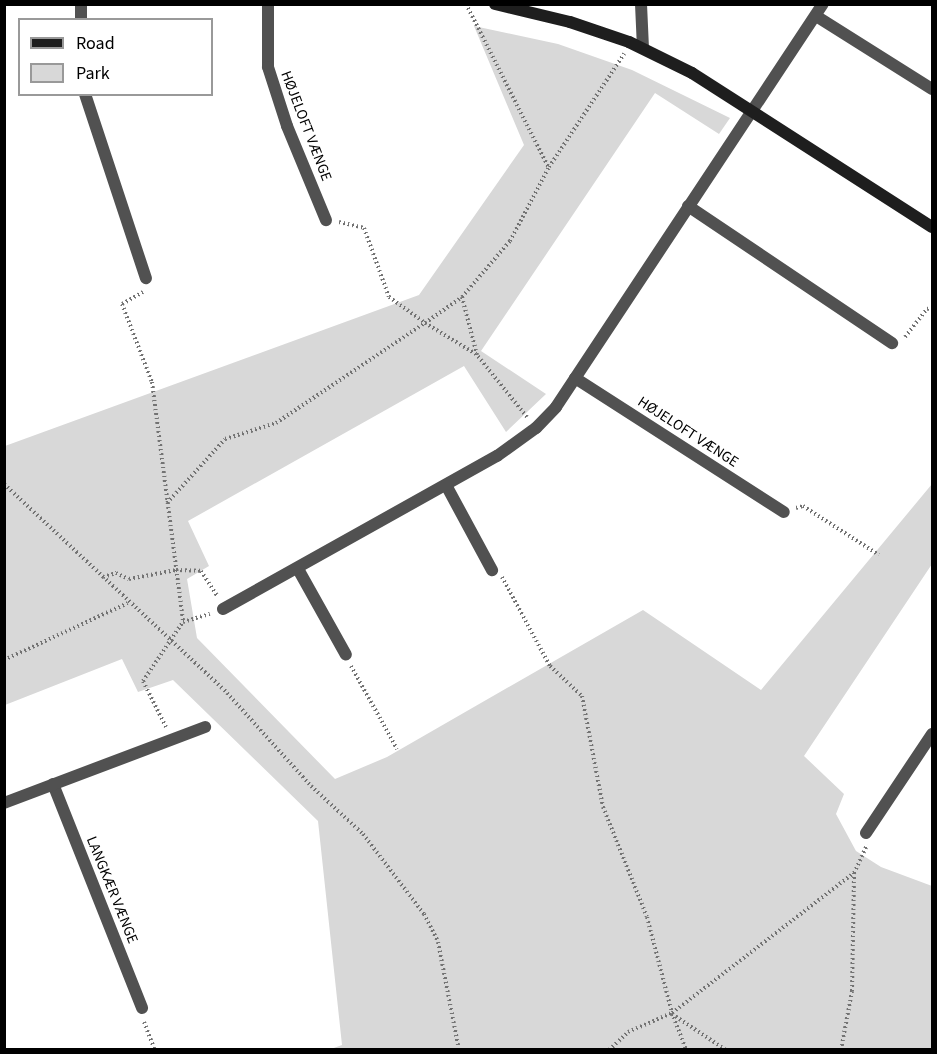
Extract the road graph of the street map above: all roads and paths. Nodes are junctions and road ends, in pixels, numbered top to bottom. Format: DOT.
graph roads {
  1 [pos="268,4"];
  2 [pos="466,4"];
  3 [pos="495,4"];
  4 [pos="641,4"];
  5 [pos="823,4"];
  6 [pos="816,16"];
  7 [pos="629,42"];
  8 [pos="643,48"];
  9 [pos="933,89"];
  10 [pos="86,96"];
  11 [pos="754,111"];
  12 [pos="549,167"];
  13 [pos="688,206"];
  14 [pos="326,220"];
  15 [pos="933,227"];
  16 [pos="146,278"];
  17 [pos="462,297"];
  18 [pos="933,308"];
  19 [pos="425,322"];
  20 [pos="892,343"];
  21 [pos="477,355"];
  22 [pos="575,378"];
  23 [pos="536,428"];
  24 [pos="4,483"];
  25 [pos="446,485"];
  26 [pos="167,503"];
  27 [pos="784,512"];
  28 [pos="879,555"];
  29 [pos="298,569"];
  30 [pos="176,570"];
  31 [pos="492,570"];
  32 [pos="103,577"];
  33 [pos="128,603"];
  34 [pos="223,609"];
  35 [pos="183,622"];
  36 [pos="170,640"];
  37 [pos="346,655"];
  38 [pos="4,660"];
  39 [pos="205,727"];
  40 [pos="933,734"];
  41 [pos="171,739"];
  42 [pos="397,749"];
  43 [pos="53,784"];
  44 [pos="4,803"];
  45 [pos="866,834"];
  46 [pos="854,873"];
  47 [pos="142,1008"];
  48 [pos="672,1013"];
  49 [pos="155,1050"];
  50 [pos="459,1050"];
  51 [pos="609,1050"];
  52 [pos="686,1050"];
  53 [pos="726,1050"];
  54 [pos="841,1050"];
  1 -- 14 [label="street, HØJELOFT VÆNGE"];
  2 -- 12 [label="path"];
  3 -- 7 [label="street"];
  4 -- 8 [label="street"];
  5 -- 6 [label="street"];
  6 -- 9 [label="street"];
  6 -- 11 [label="street"];
  7 -- 8 [label="street"];
  7 -- 12 [label="path"];
  8 -- 11 [label="street"];
  10 -- 16 [label="street"];
  11 -- 13 [label="street"];
  11 -- 15 [label="street"];
  12 -- 17 [label="path"];
  13 -- 20 [label="street"];
  13 -- 22 [label="street"];
  14 -- 19 [label="path"];
  16 -- 26 [label="path"];
  17 -- 19 [label="path"];
  17 -- 21 [label="path"];
  18 -- 20 [label="path"];
  19 -- 21 [label="path"];
  19 -- 26 [label="path"];
  21 -- 23 [label="path"];
  22 -- 23 [label="street"];
  22 -- 27 [label="street, HØJELOFT VÆNGE"];
  23 -- 25 [label="street"];
  24 -- 32 [label="path"];
  25 -- 29 [label="street"];
  25 -- 31 [label="street"];
  26 -- 30 [label="path"];
  27 -- 28 [label="path"];
  29 -- 34 [label="street"];
  29 -- 37 [label="street"];
  30 -- 32 [label="path"];
  30 -- 34 [label="path"];
  30 -- 35 [label="path"];
  31 -- 48 [label="path"];
  32 -- 33 [label="path"];
  33 -- 36 [label="path"];
  33 -- 38 [label="path"];
  34 -- 35 [label="path"];
  35 -- 36 [label="path"];
  36 -- 41 [label="path"];
  36 -- 50 [label="path"];
  37 -- 42 [label="path"];
  39 -- 41 [label="street"];
  40 -- 45 [label="street"];
  41 -- 43 [label="street"];
  43 -- 44 [label="street"];
  43 -- 47 [label="street, LANGKÆR VÆNGE"];
  45 -- 46 [label="path"];
  46 -- 48 [label="path"];
  46 -- 54 [label="path"];
  47 -- 49 [label="path"];
  48 -- 51 [label="path"];
  48 -- 52 [label="path"];
  48 -- 53 [label="path"];
}
